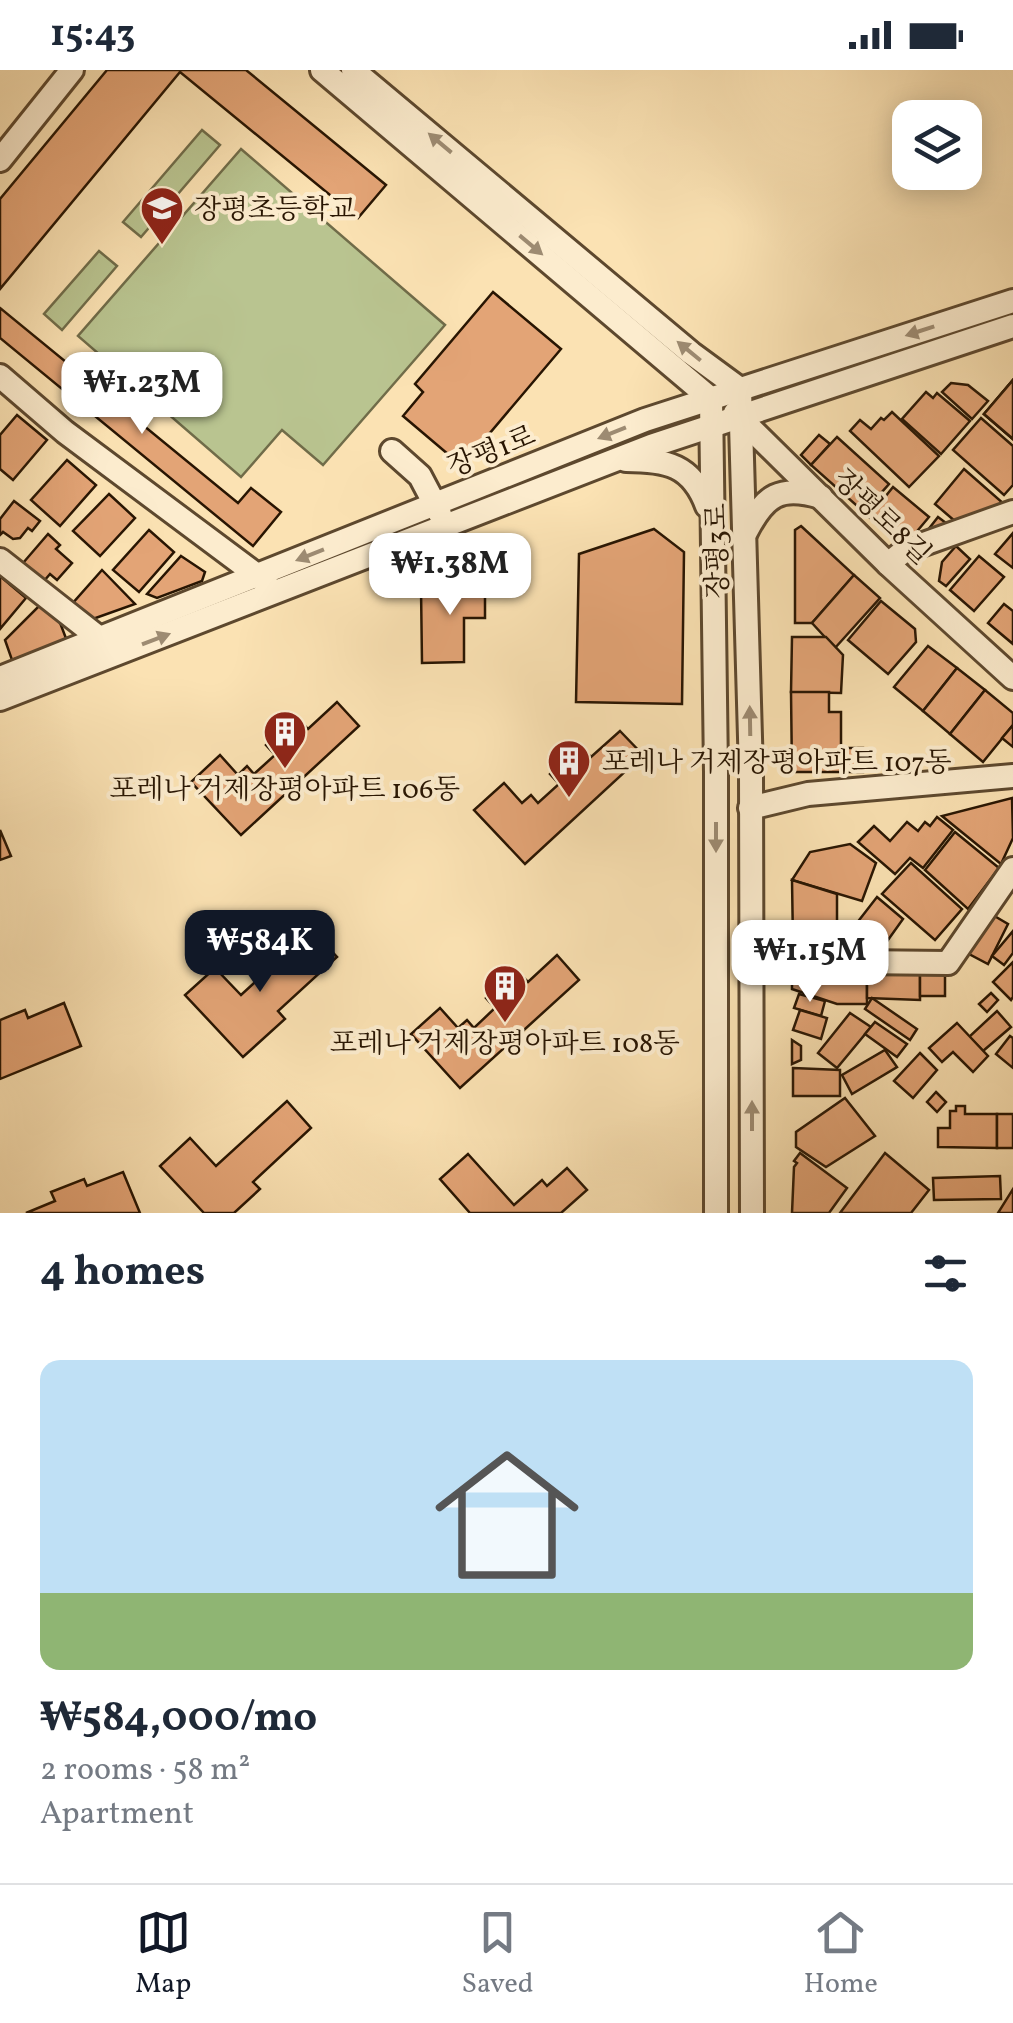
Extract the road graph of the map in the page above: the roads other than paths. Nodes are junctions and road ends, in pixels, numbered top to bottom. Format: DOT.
graph roads {
  1 [pos="72,70"];
  2 [pos="322,70"];
  3 [pos="353,70"];
  4 [pos="0,160"];
  5 [pos="1013,301"];
  6 [pos="1013,326"];
  7 [pos="0,376"];
  8 [pos="740,389"];
  9 [pos="711,399"];
  10 [pos="741,416"];
  11 [pos="711,426"];
  12 [pos="392,451"];
  13 [pos="618,460"];
  14 [pos="820,497"];
  15 [pos="435,504"];
  16 [pos="1013,512"];
  17 [pos="712,520"];
  18 [pos="446,526"];
  19 [pos="746,532"];
  20 [pos="0,560"];
  21 [pos="888,564"];
  22 [pos="258,576"];
  23 [pos="278,591"];
  24 [pos="109,646"];
  25 [pos="0,678"];
  26 [pos="1013,678"];
  27 [pos="0,699"];
  28 [pos="1013,776"];
  29 [pos="750,808"];
  30 [pos="1013,869"];
  31 [pos="750,961"];
  32 [pos="716,1213"];
  33 [pos="752,1213"];
  1 -- 4 [label="street"];
  2 -- 9 [label="street, one-way"];
  8 -- 3 [label="street, one-way"];
  5 -- 8 [label="street, 장평1로, one-way"];
  6 -- 10 [label="street, 장평1로"];
  7 -- 22 [label="street"];
  8 -- 9 [label="street, 장평1로"];
  8 -- 10 [label="street, 장평3로"];
  9 -- 10 [label="street, 장평로8길"];
  9 -- 11 [label="street, 장평3로"];
  9 -- 15 [label="street, 장평1로, one-way"];
  10 -- 11 [label="street, 장평1로"];
  10 -- 14 [label="street, 장평로8길"];
  10 -- 19 [label="street, 장평3로"];
  11 -- 13 [label="street, 장평1로"];
  11 -- 17 [label="street, 장평3로"];
  12 -- 15 [label="street"];
  13 -- 17 [label="street"];
  13 -- 18 [label="street, 장평1로"];
  14 -- 19 [label="street"];
  14 -- 21 [label="street, 장평로8길"];
  15 -- 18 [label="street"];
  15 -- 22 [label="street, 장평1로, one-way"];
  16 -- 21 [label="street"];
  17 -- 32 [label="street, 장평3로, one-way"];
  18 -- 23 [label="street, 장평1로"];
  29 -- 19 [label="street, 장평3로, one-way"];
  20 -- 24 [label="street"];
  21 -- 26 [label="street, 장평로8길"];
  22 -- 23 [label="street"];
  22 -- 24 [label="street, 장평1로"];
  24 -- 23 [label="street, 장평1로, one-way"];
  24 -- 25 [label="street, 장평1로"];
  24 -- 27 [label="street, 장평1로"];
  28 -- 29 [label="street"];
  29 -- 31 [label="street, 장평3로"];
  30 -- 31 [label="street"];
  33 -- 31 [label="street, 장평3로, one-way"];
}
